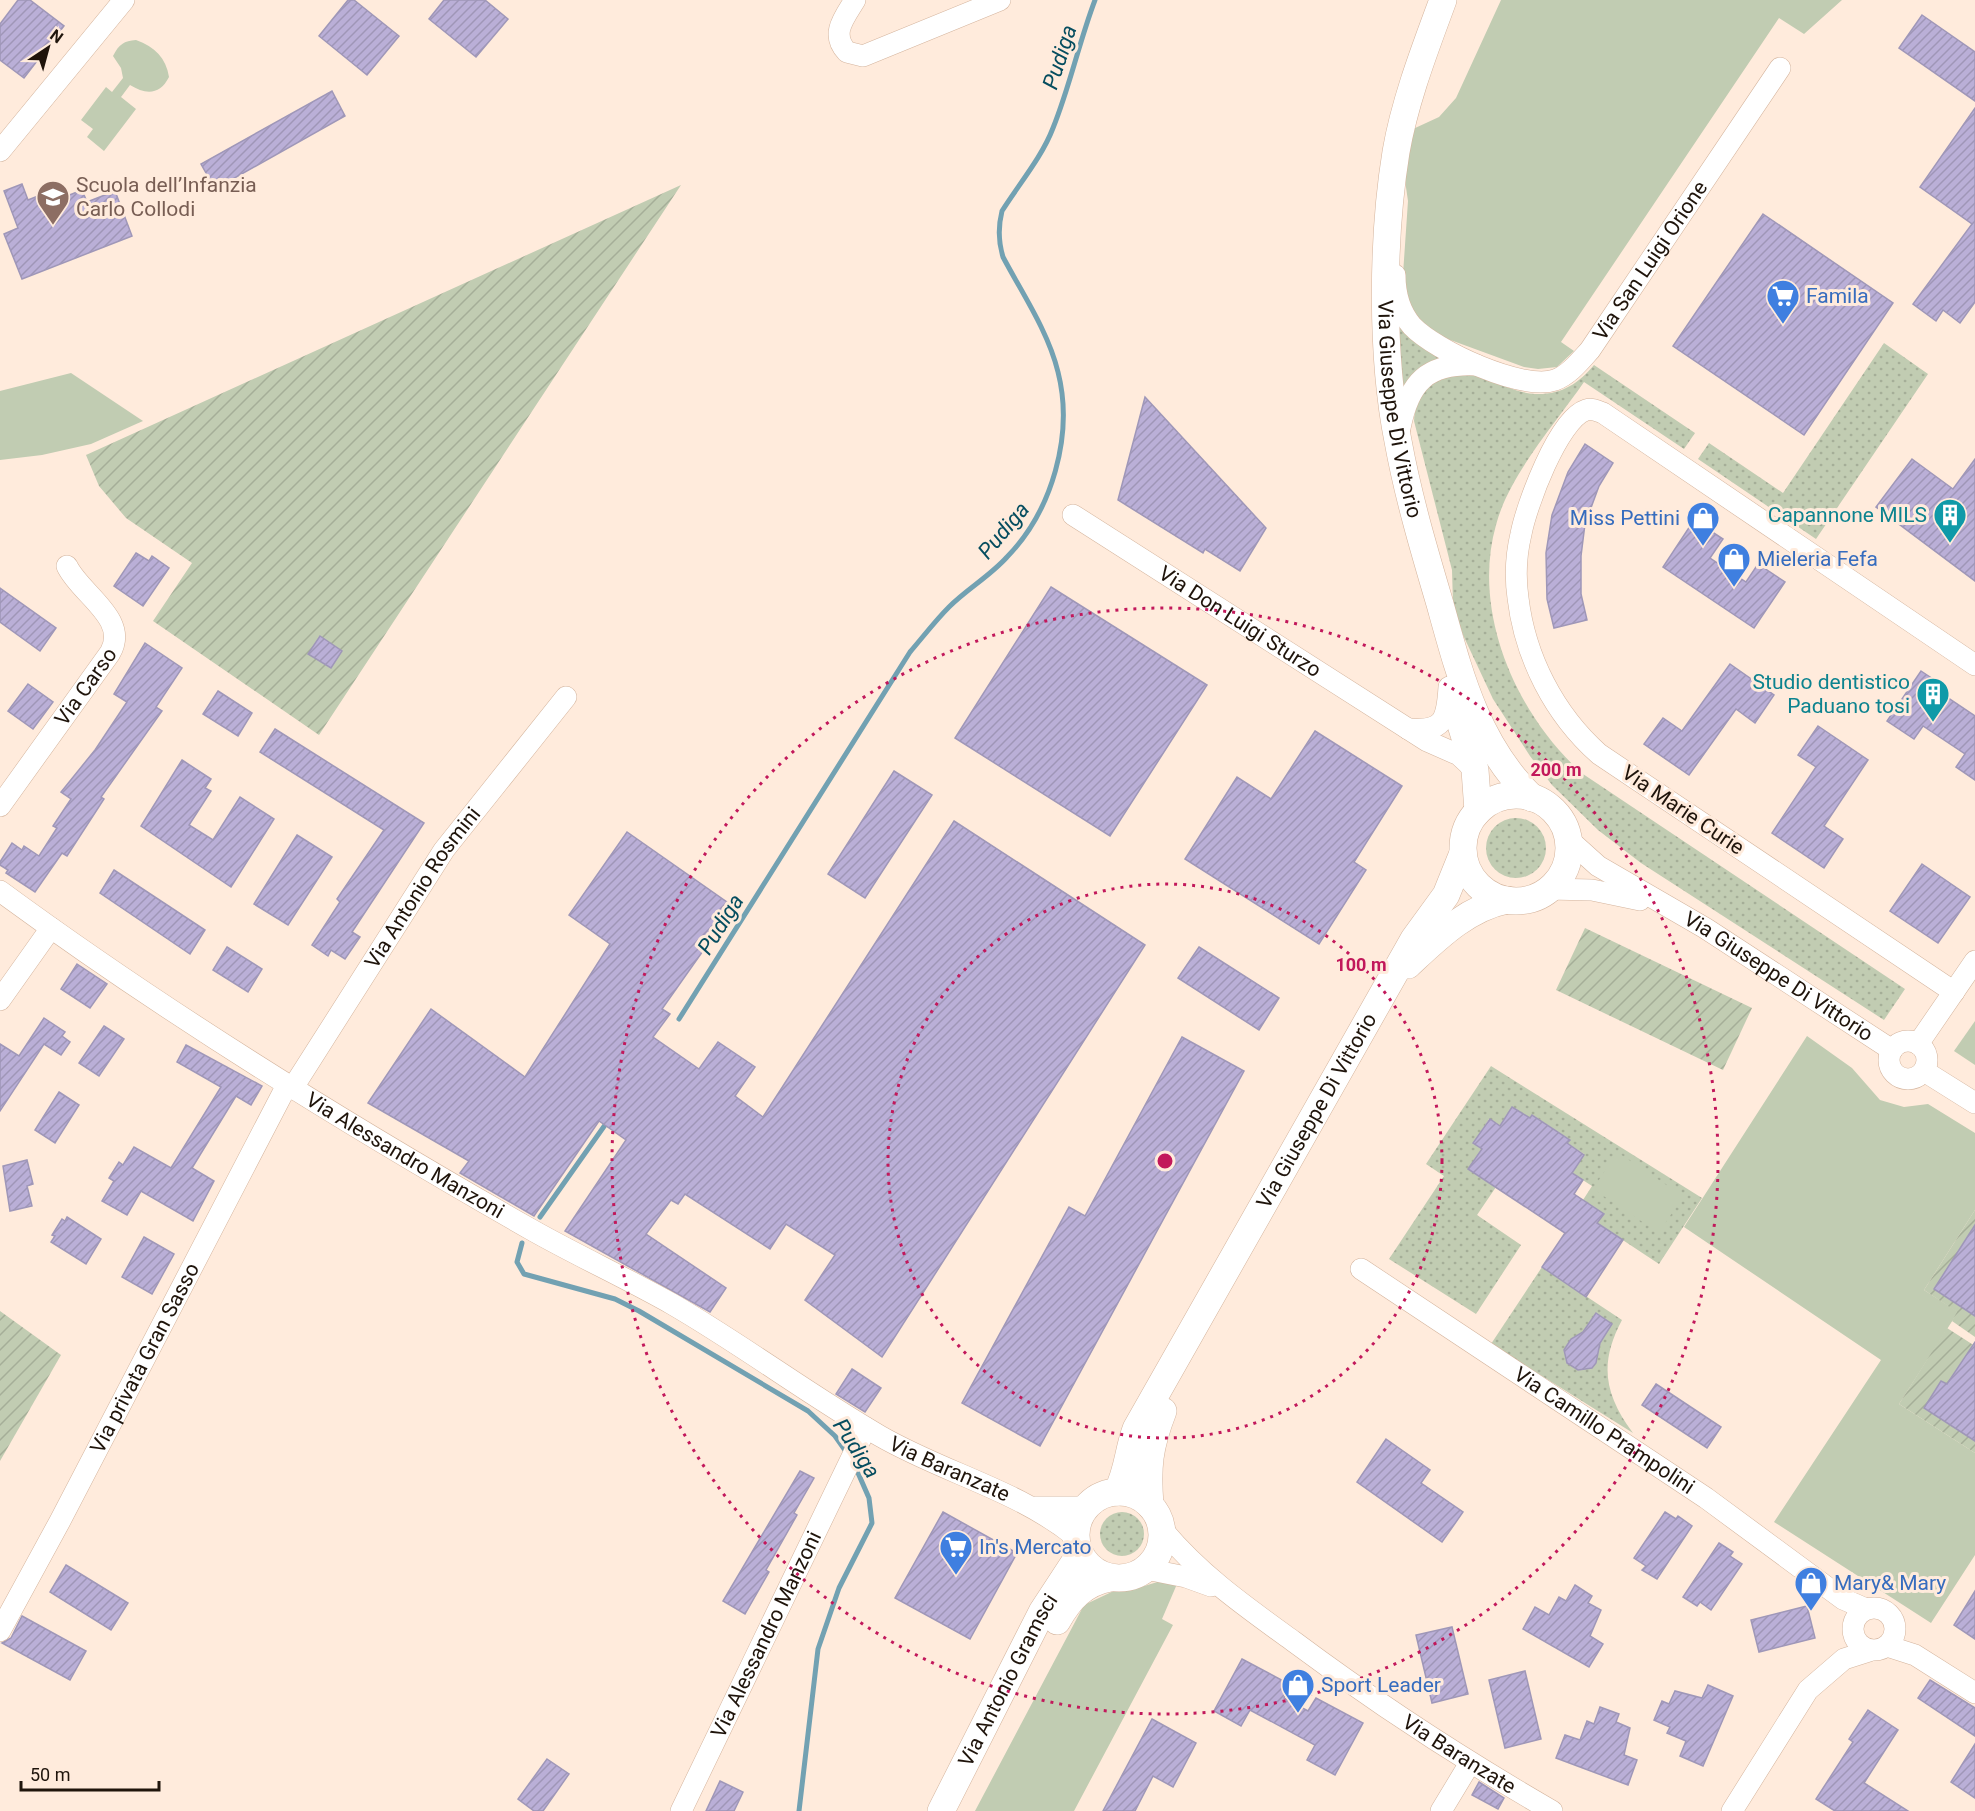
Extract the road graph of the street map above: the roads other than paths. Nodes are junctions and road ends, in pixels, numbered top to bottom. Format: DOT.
graph roads {
  1 [pos="124,0"];
  2 [pos="855,0"];
  3 [pos="1000,0"];
  4 [pos="1424,0"];
  5 [pos="1443,0"];
  6 [pos="1780,68"];
  7 [pos="0,151"];
  8 [pos="1394,180"];
  9 [pos="1480,365"];
  10 [pos="1397,441"];
  11 [pos="1073,515"];
  12 [pos="67,566"];
  13 [pos="1975,665"];
  14 [pos="1449,687"];
  15 [pos="566,697"];
  16 [pos="1407,729"];
  17 [pos="1475,770"];
  18 [pos="1532,798"];
  19 [pos="0,806"];
  20 [pos="1478,811"];
  21 [pos="1568,839"];
  22 [pos="1463,854"];
  23 [pos="1549,889"];
  24 [pos="0,891"];
  25 [pos="1507,900"];
  26 [pos="1662,905"];
  27 [pos="51,927"];
  28 [pos="1975,961"];
  29 [pos="1394,978"];
  30 [pos="1954,992"];
  31 [pos="0,1000"];
  32 [pos="1918,1044"];
  33 [pos="1892,1050"];
  34 [pos="1924,1071"];
  35 [pos="289,1087"];
  36 [pos="1975,1103"];
  37 [pos="1242,1245"];
  38 [pos="1361,1269"];
  39 [pos="823,1400"];
  40 [pos="859,1443"];
  41 [pos="1117,1492"];
  42 [pos="1150,1505"];
  43 [pos="1035,1507"];
  44 [pos="1086,1508"];
  45 [pos="1162,1529"];
  46 [pos="1078,1545"];
  47 [pos="1146,1569"];
  48 [pos="1110,1578"];
  49 [pos="1220,1589"];
  50 [pos="0,1630"];
  51 [pos="1867,1633"];
  52 [pos="1975,1693"];
  53 [pos="1470,1763"];
  54 [pos="681,1811"];
  55 [pos="942,1811"];
  56 [pos="958,1811"];
  57 [pos="1442,1811"];
  58 [pos="1552,1811"];
  59 [pos="1732,1811"];
  1 -- 7 [label="street"];
  2 -- 3 [label="street"];
  4 -- 14 [label="street, Via Giuseppe Di Vittorio"];
  5 -- 8 [label="street, Via Giuseppe Di Vittorio"];
  6 -- 9 [label="street, Via San Luigi Orione"];
  8 -- 9 [label="street, Via San Luigi Orione"];
  8 -- 10 [label="street, Via Giuseppe Di Vittorio"];
  9 -- 10 [label="street, Via San Luigi Orione"];
  10 -- 18 [label="street, Via Giuseppe Di Vittorio"];
  11 -- 16 [label="street, Via Don Luigi Sturzo"];
  12 -- 19 [label="street, Via Carso"];
  13 -- 30 [label="street, Via Marie Curie"];
  14 -- 16 [label="street"];
  14 -- 17 [label="street, Via Giuseppe Di Vittorio"];
  15 -- 35 [label="street, Via Antonio Rosmini"];
  16 -- 17 [label="street, Via Don Luigi Sturzo"];
  17 -- 20 [label="street, Via Giuseppe Di Vittorio"];
  18 -- 20 [label="street"];
  18 -- 21 [label="street"];
  20 -- 22 [label="street"];
  21 -- 23 [label="street"];
  21 -- 26 [label="street, Via Giuseppe Di Vittorio"];
  22 -- 25 [label="street"];
  22 -- 29 [label="street, Via Giuseppe Di Vittorio"];
  23 -- 25 [label="street"];
  23 -- 26 [label="street, Via Giuseppe Di Vittorio"];
  24 -- 27 [label="street, Via Alessandro Manzoni"];
  25 -- 29 [label="street, Via Giuseppe Di Vittorio"];
  26 -- 33 [label="street, Via Giuseppe Di Vittorio"];
  27 -- 31 [label="street"];
  27 -- 35 [label="street, Via Alessandro Manzoni"];
  28 -- 30 [label="street"];
  29 -- 37 [label="street, Via Giuseppe Di Vittorio"];
  30 -- 32 [label="street"];
  32 -- 33 [label="street, Via Giuseppe Di Vittorio"];
  32 -- 34 [label="street"];
  33 -- 34 [label="street, Via Giuseppe Di Vittorio"];
  34 -- 36 [label="street"];
  35 -- 39 [label="street, Via Alessandro Manzoni"];
  35 -- 50 [label="street, Via privata Gran Sasso"];
  37 -- 41 [label="street, Via Giuseppe Di Vittorio"];
  37 -- 42 [label="street, Via Giuseppe Di Vittorio"];
  38 -- 51 [label="street, Via Camillo Prampolini"];
  39 -- 40 [label="street, Via Baranzate"];
  40 -- 43 [label="street, Via Baranzate"];
  40 -- 54 [label="street, Via Alessandro Manzoni"];
  41 -- 42 [label="street"];
  41 -- 44 [label="street"];
  42 -- 45 [label="street"];
  43 -- 44 [label="street, Via Baranzate"];
  43 -- 46 [label="street, Via Baranzate"];
  44 -- 46 [label="street"];
  45 -- 47 [label="street"];
  45 -- 49 [label="street, Via Baranzate"];
  46 -- 48 [label="street"];
  46 -- 55 [label="street, Via Antonio Gramsci"];
  47 -- 48 [label="street"];
  47 -- 49 [label="street, Via Baranzate"];
  48 -- 56 [label="street, Via Antonio Gramsci"];
  49 -- 53 [label="street, Via Baranzate"];
  51 -- 52 [label="street"];
  51 -- 59 [label="street"];
  53 -- 57 [label="street"];
  53 -- 58 [label="street, Via Baranzate"];
}
